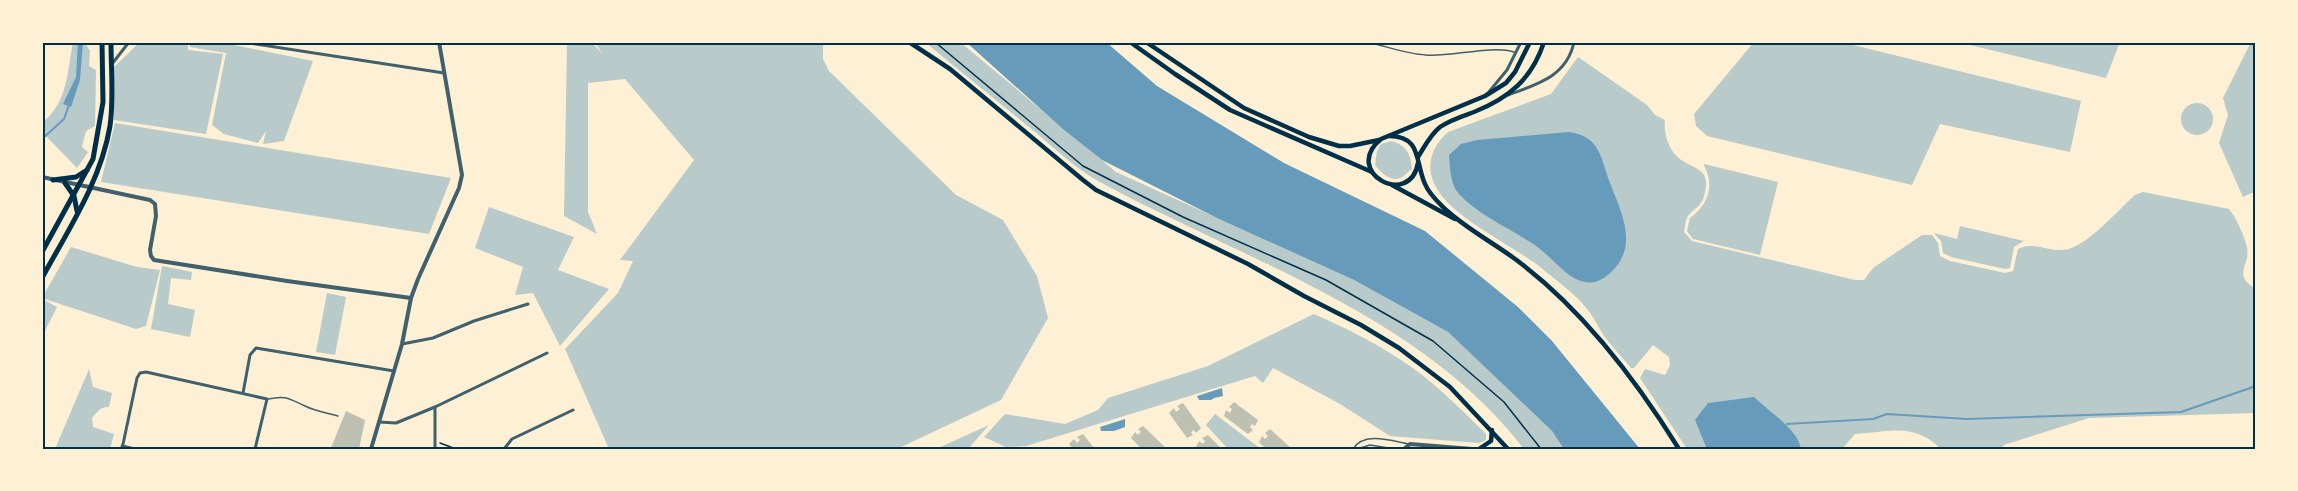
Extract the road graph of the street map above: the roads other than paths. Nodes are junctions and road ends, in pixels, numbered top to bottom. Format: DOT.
graph roads {
  1 [pos="102,42"];
  2 [pos="111,42"];
  3 [pos="129,42"];
  4 [pos="243,42"];
  5 [pos="439,42"];
  6 [pos="909,42"];
  7 [pos="1130,42"];
  8 [pos="1146,42"];
  9 [pos="1366,42"];
  10 [pos="1521,42"];
  11 [pos="1530,42"];
  12 [pos="1544,42"];
  13 [pos="1574,42"];
  14 [pos="1517,53"];
  15 [pos="111,66"];
  16 [pos="444,73"];
  17 [pos="1508,95"];
  18 [pos="1485,96"];
  19 [pos="1389,136"];
  20 [pos="1381,139"];
  21 [pos="1418,159"];
  22 [pos="88,169"];
  23 [pos="1372,172"];
  24 [pos="42,177"];
  25 [pos="53,180"];
  26 [pos="65,183"];
  27 [pos="79,185"];
  28 [pos="1392,185"];
  29 [pos="90,187"];
  30 [pos="74,196"];
  31 [pos="76,215"];
  32 [pos="1458,220"];
  33 [pos="42,252"];
  34 [pos="42,278"];
  35 [pos="411,298"];
  36 [pos="528,304"];
  37 [pos="402,344"];
  38 [pos="547,353"];
  39 [pos="394,371"];
  40 [pos="243,393"];
  41 [pos="267,399"];
  42 [pos="435,407"];
  43 [pos="573,410"];
  44 [pos="338,416"];
  45 [pos="378,422"];
  46 [pos="1492,430"];
  47 [pos="1410,444"];
  48 [pos="122,448"];
  49 [pos="135,449"];
  50 [pos="255,449"];
  51 [pos="371,449"];
  52 [pos="435,449"];
  53 [pos="504,449"];
  54 [pos="1355,449"];
  55 [pos="1395,449"];
  56 [pos="1404,449"];
  57 [pos="1472,449"];
  58 [pos="1479,449"];
  59 [pos="1508,449"];
  60 [pos="1679,449"];
  1 -- 22 [label="main road"];
  2 -- 15 [label="main road"];
  3 -- 15 [label="street"];
  4 -- 16 [label="street"];
  5 -- 16 [label="street"];
  6 -- 46 [label="main road"];
  7 -- 23 [label="main road"];
  8 -- 20 [label="main road"];
  9 -- 14 [label="lane"];
  10 -- 14 [label="street"];
  11 -- 18 [label="main road"];
  12 -- 17 [label="main road"];
  13 -- 17 [label="street"];
  14 -- 18 [label="street"];
  15 -- 29 [label="main road"];
  16 -- 35 [label="street"];
  17 -- 21 [label="main road"];
  18 -- 19 [label="main road"];
  19 -- 20 [label="main road"];
  19 -- 21 [label="main road"];
  20 -- 23 [label="main road"];
  21 -- 28 [label="main road"];
  21 -- 32 [label="main road"];
  22 -- 25 [label="main road"];
  22 -- 27 [label="main road"];
  23 -- 28 [label="main road"];
  24 -- 25 [label="street"];
  25 -- 26 [label="street"];
  26 -- 27 [label="street"];
  26 -- 30 [label="main road"];
  27 -- 29 [label="street"];
  27 -- 30 [label="main road"];
  28 -- 32 [label="main road"];
  29 -- 31 [label="main road"];
  29 -- 35 [label="street"];
  30 -- 31 [label="main road"];
  30 -- 33 [label="main road"];
  31 -- 34 [label="main road"];
  32 -- 60 [label="main road"];
  35 -- 37 [label="street"];
  36 -- 37 [label="street"];
  37 -- 39 [label="street"];
  38 -- 42 [label="street"];
  39 -- 40 [label="street"];
  39 -- 45 [label="street"];
  40 -- 41 [label="street"];
  40 -- 48 [label="street"];
  41 -- 44 [label="lane"];
  41 -- 50 [label="street"];
  42 -- 45 [label="street"];
  42 -- 52 [label="street"];
  43 -- 53 [label="street"];
  45 -- 51 [label="street"];
  46 -- 58 [label="main road"];
  46 -- 59 [label="main road"];
  47 -- 54 [label="lane"];
  47 -- 56 [label="street"];
  47 -- 57 [label="street"];
  48 -- 49 [label="street"];
  54 -- 55 [label="lane"];
}
